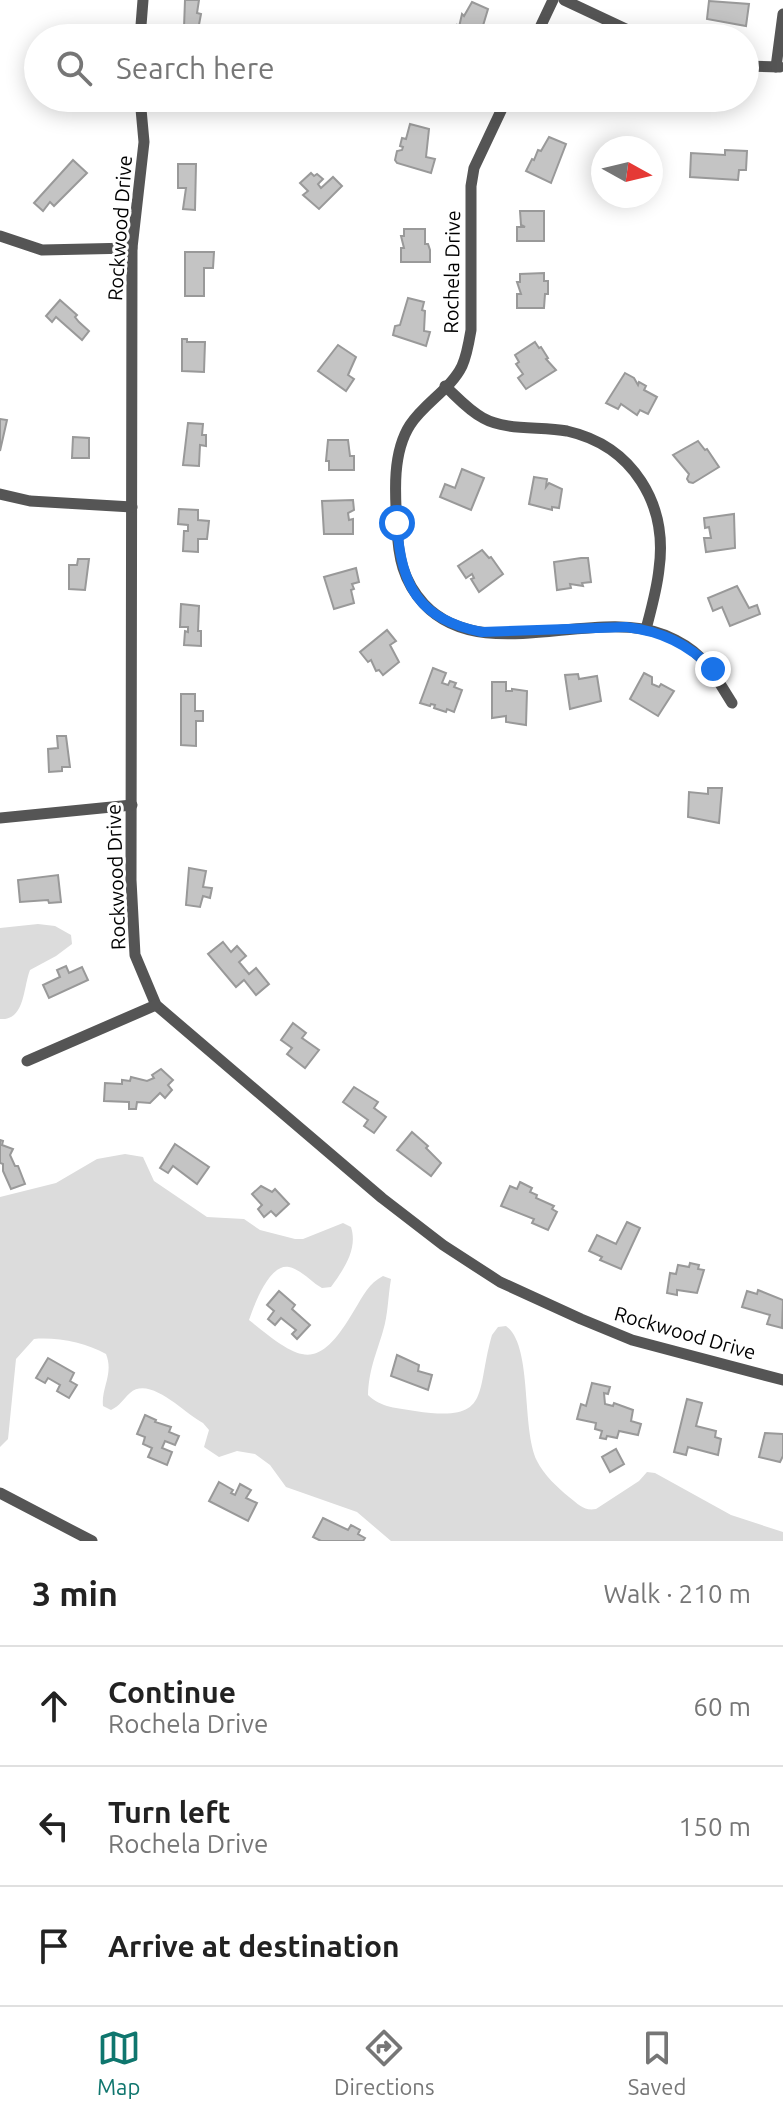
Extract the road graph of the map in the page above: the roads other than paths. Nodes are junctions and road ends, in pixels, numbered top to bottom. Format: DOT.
graph roads {
  1 [pos="143,0"];
  2 [pos="553,0"];
  3 [pos="564,0"];
  4 [pos="783,14"];
  5 [pos="141,24"];
  6 [pos="542,24"];
  7 [pos="615,24"];
  8 [pos="759,66"];
  9 [pos="780,67"];
  10 [pos="141,112"];
  11 [pos="500,112"];
  12 [pos="0,236"];
  13 [pos="132,248"];
  14 [pos="445,386"];
  15 [pos="0,494"];
  16 [pos="132,507"];
  17 [pos="646,629"];
  18 [pos="732,703"];
  19 [pos="132,805"];
  20 [pos="0,818"];
  21 [pos="156,1005"];
  22 [pos="27,1061"];
  23 [pos="783,1380"];
  24 [pos="0,1493"];
  25 [pos="92,1541"];
  1 -- 5 [label="street"];
  2 -- 6 [label="street"];
  3 -- 7 [label="street"];
  4 -- 9 [label="street"];
  8 -- 9 [label="street"];
  10 -- 13 [label="street, Rockwood Drive"];
  11 -- 14 [label="street, Rochela Drive"];
  12 -- 13 [label="street"];
  13 -- 16 [label="street, Rockwood Drive"];
  14 -- 17 [label="street"];
  14 -- 17 [label="street, Rochela Drive"];
  15 -- 16 [label="street"];
  16 -- 19 [label="street, Rockwood Drive"];
  17 -- 18 [label="street, Rochela Drive"];
  19 -- 20 [label="street"];
  19 -- 21 [label="street, Rockwood Drive"];
  21 -- 22 [label="street"];
  21 -- 23 [label="street, Rockwood Drive"];
  24 -- 25 [label="street"];
}
